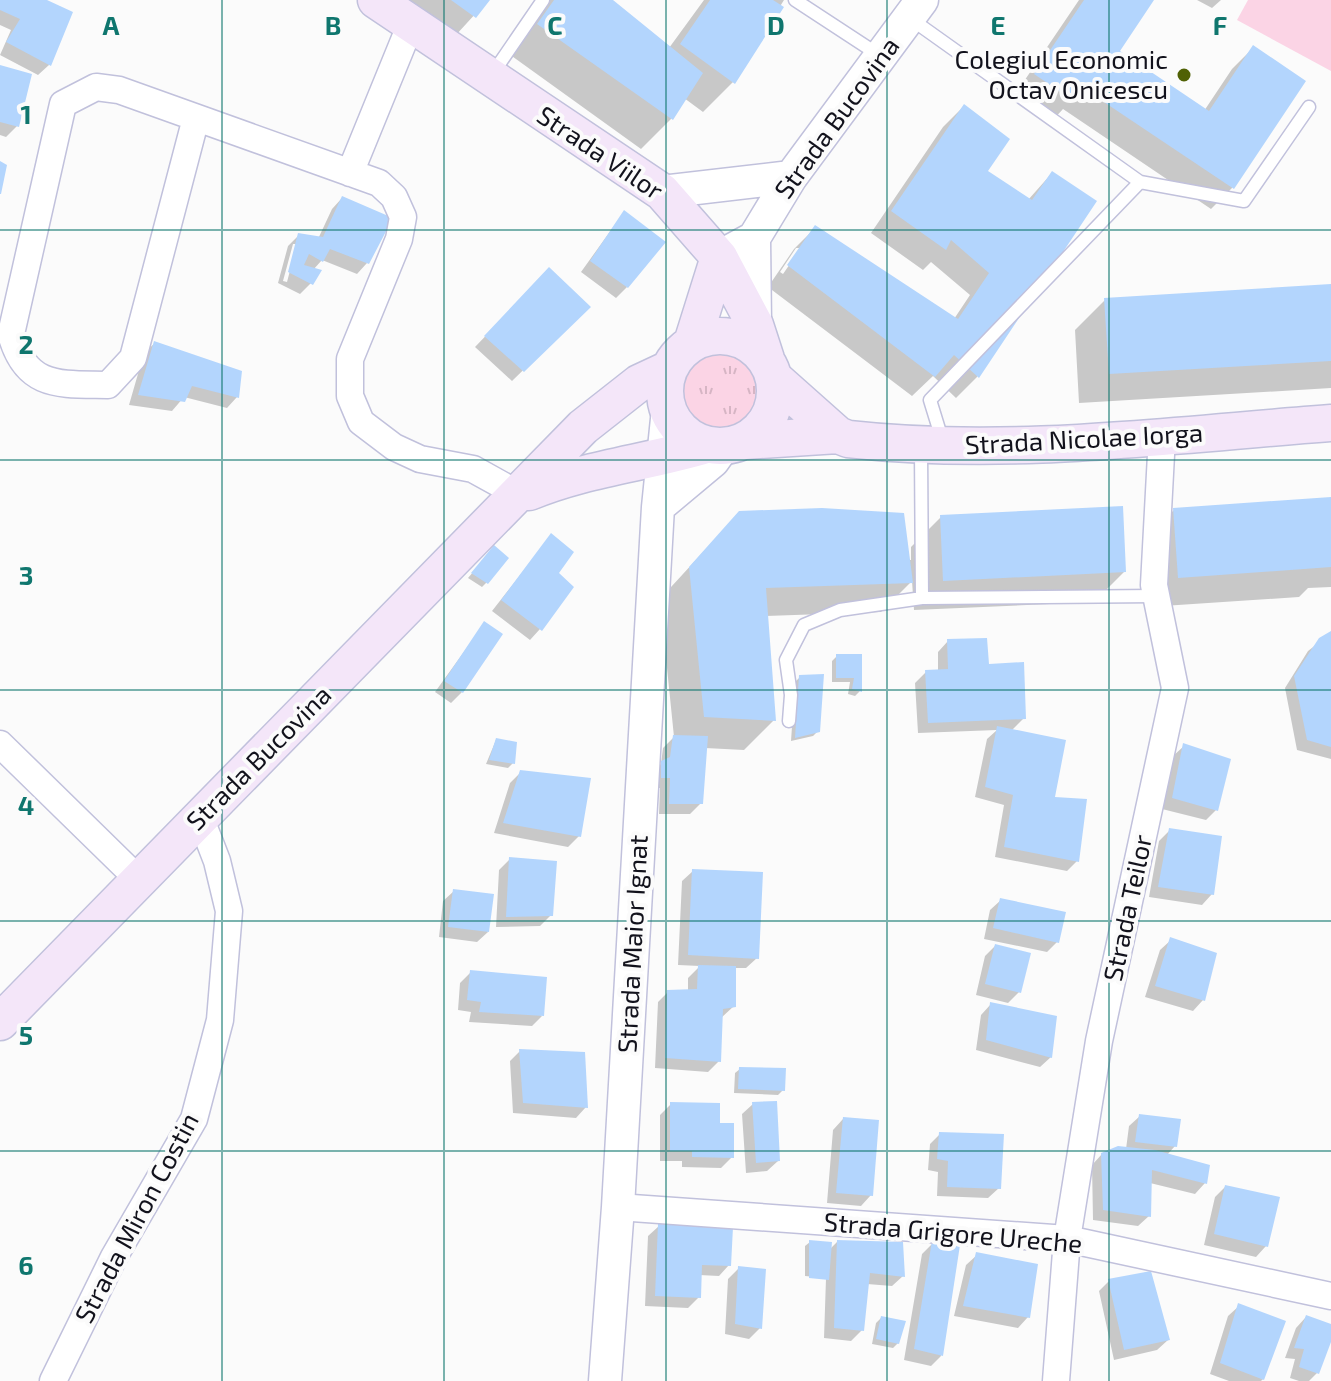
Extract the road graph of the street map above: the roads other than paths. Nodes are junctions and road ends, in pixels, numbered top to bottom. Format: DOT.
graph roads {
  1 [pos="376,0"];
  2 [pos="543,0"];
  3 [pos="795,0"];
  4 [pos="916,9"];
  5 [pos="410,26"];
  6 [pos="882,57"];
  7 [pos="490,79"];
  8 [pos="1309,107"];
  9 [pos="196,118"];
  10 [pos="350,173"];
  11 [pos="791,177"];
  12 [pos="1140,182"];
  13 [pos="662,192"];
  14 [pos="754,238"];
  15 [pos="719,257"];
  16 [pos="755,325"];
  17 [pos="681,356"];
  18 [pos="770,369"];
  19 [pos="668,409"];
  20 [pos="1331,423"];
  21 [pos="838,435"];
  22 [pos="1162,436"];
  23 [pos="725,444"];
  24 [pos="932,446"];
  25 [pos="666,457"];
  26 [pos="520,495"];
  27 [pos="658,507"];
  28 [pos="1156,596"];
  29 [pos="922,598"];
  30 [pos="789,721"];
  31 [pos="0,744"];
  32 [pos="200,817"];
  33 [pos="138,879"];
  34 [pos="0,1022"];
  35 [pos="618,1207"];
  36 [pos="1067,1239"];
  37 [pos="1331,1296"];
  38 [pos="53,1381"];
  39 [pos="605,1381"];
  40 [pos="1056,1381"];
  1 -- 5 [label="main road, Strada Viilor"];
  2 -- 7 [label="lane"];
  3 -- 6 [label="lane"];
  4 -- 6 [label="street, Strada Bucovina"];
  4 -- 12 [label="lane"];
  5 -- 7 [label="main road, Strada Viilor"];
  5 -- 10 [label="street"];
  6 -- 11 [label="street, Strada Bucovina"];
  7 -- 13 [label="main road, Strada Viilor"];
  8 -- 12 [label="lane"];
  9 -- 9 [label="street"];
  9 -- 10 [label="street"];
  10 -- 26 [label="street"];
  11 -- 13 [label="street"];
  11 -- 14 [label="street, Strada Bucovina"];
  12 -- 24 [label="lane"];
  13 -- 15 [label="main road, Strada Viilor"];
  14 -- 15 [label="street"];
  14 -- 16 [label="street"];
  15 -- 16 [label="main road, Strada Viilor"];
  15 -- 17 [label="main road"];
  16 -- 18 [label="main road, Strada Viilor"];
  17 -- 18 [label="main road"];
  17 -- 19 [label="main road"];
  17 -- 26 [label="main road, Strada Bucovina"];
  18 -- 21 [label="main road"];
  18 -- 23 [label="main road"];
  19 -- 23 [label="main road"];
  19 -- 25 [label="street, Strada Maior Ignat"];
  20 -- 22 [label="main road, Strada Nicolae Iorga"];
  21 -- 23 [label="main road, Strada Nicolae Iorga"];
  21 -- 24 [label="main road, Strada Nicolae Iorga"];
  22 -- 24 [label="main road, Strada Nicolae Iorga"];
  22 -- 28 [label="street, Strada Teilor"];
  23 -- 25 [label="main road, Strada Bucovina"];
  23 -- 27 [label="street"];
  24 -- 29 [label="lane"];
  25 -- 26 [label="main road, Strada Bucovina"];
  25 -- 27 [label="street, Strada Maior Ignat"];
  26 -- 32 [label="main road, Strada Bucovina"];
  27 -- 35 [label="street, Strada Maior Ignat"];
  28 -- 29 [label="lane"];
  28 -- 36 [label="street, Strada Teilor"];
  29 -- 30 [label="lane"];
  31 -- 33 [label="street"];
  32 -- 33 [label="main road, Strada Bucovina"];
  32 -- 38 [label="street, Strada Miron Costin"];
  33 -- 34 [label="main road, Strada Bucovina"];
  35 -- 36 [label="street, Strada Grigore Ureche"];
  35 -- 39 [label="street, Strada Maior Ignat"];
  36 -- 37 [label="street, Strada Grigore Ureche"];
  36 -- 40 [label="street, Strada Teilor"];
}
